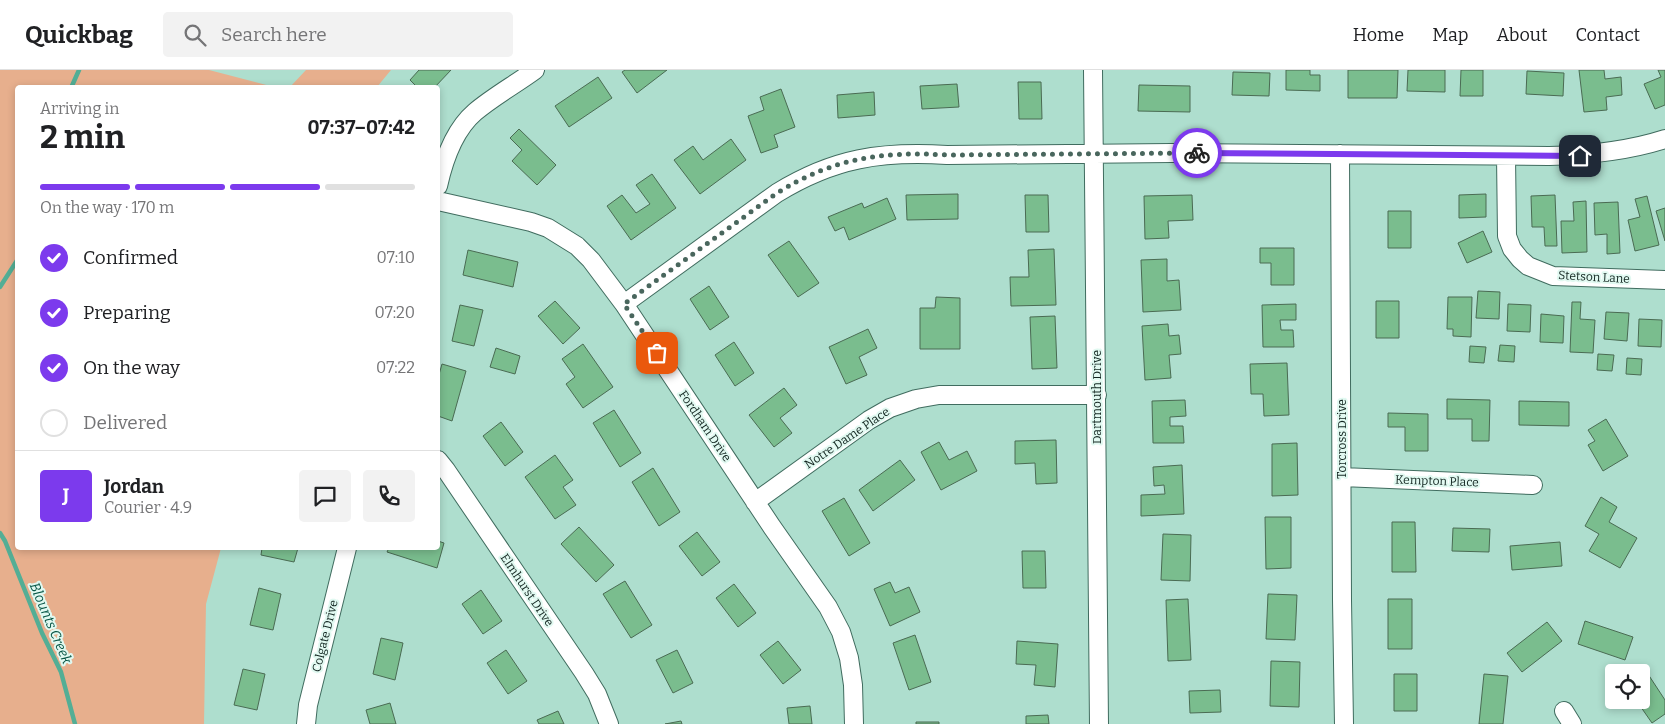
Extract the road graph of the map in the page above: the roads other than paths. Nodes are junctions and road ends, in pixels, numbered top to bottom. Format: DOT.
graph roads {
  1 [pos="535,70"];
  2 [pos="1093,70"];
  3 [pos="1665,139"];
  4 [pos="1094,154"];
  5 [pos="1340,154"];
  6 [pos="1506,156"];
  7 [pos="440,176"];
  8 [pos="440,201"];
  9 [pos="1663,278"];
  10 [pos="624,304"];
  11 [pos="1097,395"];
  12 [pos="440,463"];
  13 [pos="1342,477"];
  14 [pos="1533,485"];
  15 [pos="755,502"];
  16 [pos="347,550"];
  17 [pos="306,724"];
  18 [pos="609,724"];
  19 [pos="854,724"];
  20 [pos="1099,724"];
  21 [pos="1344,724"];
  1 -- 7 [label="street"];
  2 -- 4 [label="street, Dartmouth Drive"];
  3 -- 6 [label="street"];
  4 -- 5 [label="street"];
  4 -- 10 [label="street"];
  4 -- 11 [label="street, Dartmouth Drive"];
  5 -- 6 [label="street"];
  5 -- 13 [label="street, Torcross Drive"];
  6 -- 9 [label="street, Stetson Lane"];
  8 -- 10 [label="street, Fordham Drive"];
  10 -- 15 [label="street, Fordham Drive"];
  11 -- 15 [label="street, Notre Dame Place"];
  11 -- 20 [label="street, Dartmouth Drive"];
  12 -- 18 [label="street, Elmhurst Drive"];
  13 -- 14 [label="street, Kempton Place"];
  13 -- 21 [label="street, Torcross Drive"];
  15 -- 19 [label="street, Fordham Drive"];
  16 -- 17 [label="street, Colgate Drive"];
}
